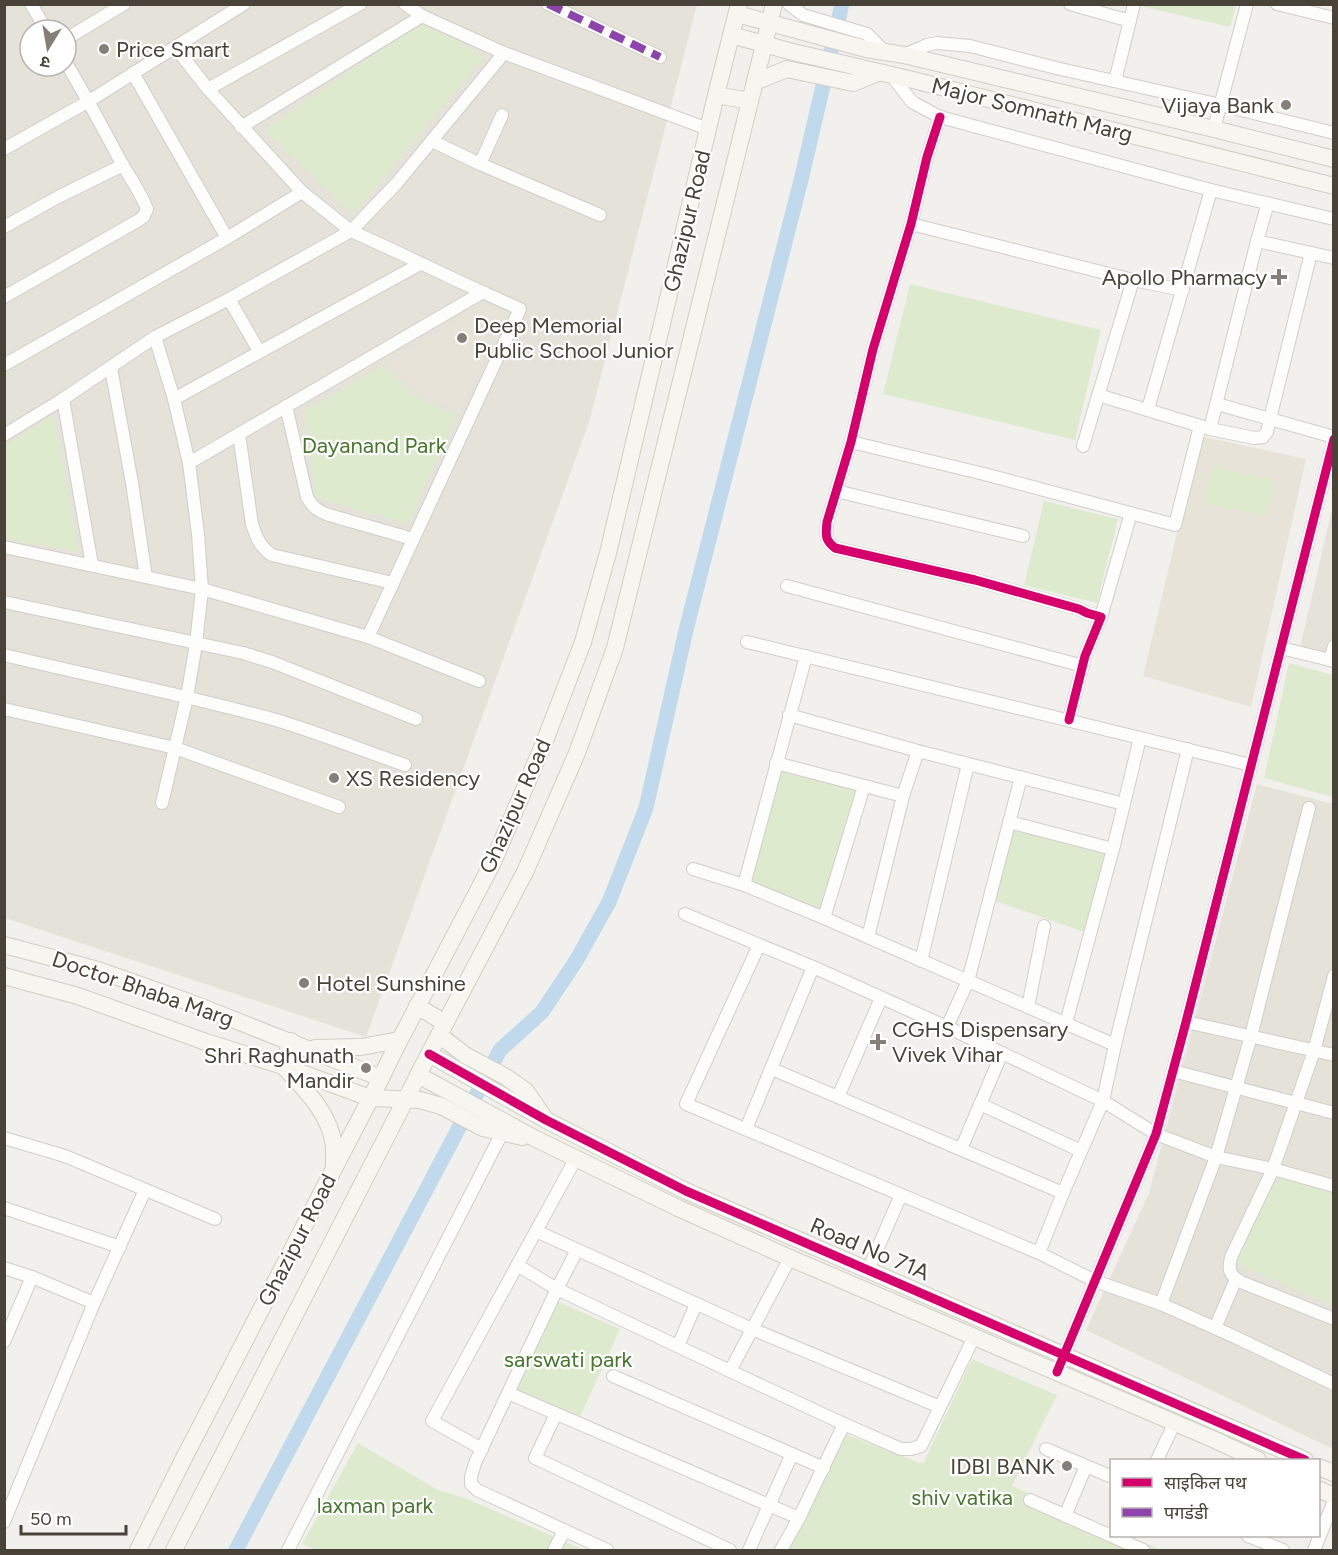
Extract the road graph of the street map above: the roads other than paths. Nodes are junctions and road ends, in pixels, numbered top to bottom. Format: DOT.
graph roads {
  1 [pos="31,4"];
  2 [pos="124,4"];
  3 [pos="244,4"];
  4 [pos="360,4"];
  5 [pos="405,4"];
  6 [pos="548,4"];
  7 [pos="774,4"];
  8 [pos="789,4"];
  9 [pos="1071,4"];
  10 [pos="1134,4"];
  11 [pos="1248,4"];
  12 [pos="1277,4"];
  13 [pos="1303,8"];
  14 [pos="738,9"];
  15 [pos="422,16"];
  16 [pos="39,18"];
  17 [pos="1334,18"];
  18 [pos="1130,21"];
  19 [pos="769,23"];
  20 [pos="78,32"];
  21 [pos="731,35"];
  22 [pos="866,42"];
  23 [pos="763,44"];
  24 [pos="175,47"];
  25 [pos="504,53"];
  26 [pos="904,55"];
  27 [pos="660,57"];
  28 [pos="791,60"];
  29 [pos="133,73"];
  30 [pos="885,74"];
  31 [pos="75,78"];
  32 [pos="1115,81"];
  33 [pos="755,82"];
  34 [pos="208,89"];
  35 [pos="716,95"];
  36 [pos="89,101"];
  37 [pos="750,101"];
  38 [pos="1221,105"];
  39 [pos="502,115"];
  40 [pos="940,117"];
  41 [pos="241,127"];
  42 [pos="708,129"];
  43 [pos="1214,129"];
  44 [pos="1334,133"];
  45 [pos="432,141"];
  46 [pos="4,149"];
  47 [pos="1334,159"];
  48 [pos="480,164"];
  49 [pos="123,165"];
  50 [pos="1334,186"];
  51 [pos="1211,190"];
  52 [pos="302,192"];
  53 [pos="1268,203"];
  54 [pos="600,215"];
  55 [pos="1334,219"];
  56 [pos="910,224"];
  57 [pos="4,227"];
  58 [pos="351,231"];
  59 [pos="227,238"];
  60 [pos="1257,241"];
  61 [pos="1311,253"];
  62 [pos="1334,258"];
  63 [pos="420,264"];
  64 [pos="1133,280"];
  65 [pos="1183,290"];
  66 [pos="483,292"];
  67 [pos="4,297"];
  68 [pos="229,299"];
  69 [pos="154,338"];
  70 [pos="259,351"];
  71 [pos="4,365"];
  72 [pos="111,368"];
  73 [pos="1098,395"];
  74 [pos="63,399"];
  75 [pos="174,399"];
  76 [pos="1217,404"];
  77 [pos="286,406"];
  78 [pos="1148,410"];
  79 [pos="1270,419"];
  80 [pos="1205,427"];
  81 [pos="239,434"];
  82 [pos="4,435"];
  83 [pos="1334,438"];
  84 [pos="851,442"];
  85 [pos="1083,446"];
  86 [pos="189,463"];
  87 [pos="836,491"];
  88 [pos="1131,513"];
  89 [pos="1023,536"];
  90 [pos="413,539"];
  91 [pos="4,547"];
  92 [pos="92,565"];
  93 [pos="146,577"];
  94 [pos="393,584"];
  95 [pos="787,586"];
  96 [pos="202,589"];
  97 [pos="4,602"];
  98 [pos="1101,618"];
  99 [pos="368,637"];
  100 [pos="747,642"];
  101 [pos="196,644"];
  102 [pos="1334,646"];
  103 [pos="1281,648"];
  104 [pos="4,655"];
  105 [pos="806,656"];
  106 [pos="1331,661"];
  107 [pos="1083,666"];
  108 [pos="480,681"];
  109 [pos="188,697"];
  110 [pos="4,709"];
  111 [pos="789,715"];
  112 [pos="416,719"];
  113 [pos="1069,720"];
  114 [pos="1140,738"];
  115 [pos="175,748"];
  116 [pos="1188,749"];
  117 [pos="918,751"];
  118 [pos="776,763"];
  119 [pos="968,764"];
  120 [pos="405,765"];
  121 [pos="1251,765"];
  122 [pos="1021,777"];
  123 [pos="864,786"];
  124 [pos="903,796"];
  125 [pos="162,803"];
  126 [pos="1124,804"];
  127 [pos="339,807"];
  128 [pos="1309,807"];
  129 [pos="1009,822"];
  130 [pos="1113,849"];
  131 [pos="693,869"];
  132 [pos="744,885"];
  133 [pos="685,914"];
  134 [pos="824,918"];
  135 [pos="1044,926"];
  136 [pos="868,937"];
  137 [pos="4,945"];
  138 [pos="759,945"];
  139 [pos="921,961"];
  140 [pos="813,968"];
  141 [pos="4,976"];
  142 [pos="1334,976"];
  143 [pos="968,981"];
  144 [pos="881,998"];
  145 [pos="417,1006"];
  146 [pos="1028,1007"];
  147 [pos="1186,1022"];
  148 [pos="1066,1023"];
  149 [pos="946,1027"];
  150 [pos="442,1029"];
  151 [pos="1251,1036"];
  152 [pos="399,1040"];
  153 [pos="291,1041"];
  154 [pos="1115,1045"];
  155 [pos="308,1048"];
  156 [pos="1314,1051"];
  157 [pos="1002,1053"];
  158 [pos="429,1054"];
  159 [pos="1334,1055"];
  160 [pos="283,1066"];
  161 [pos="772,1069"];
  162 [pos="1173,1071"];
  163 [pos="418,1075"];
  164 [pos="381,1078"];
  165 [pos="1235,1086"];
  166 [pos="838,1097"];
  167 [pos="370,1098"];
  168 [pos="406,1100"];
  169 [pos="1103,1101"];
  170 [pos="980,1104"];
  171 [pos="1296,1104"];
  172 [pos="1334,1113"];
  173 [pos="486,1120"];
  174 [pos="546,1120"];
  175 [pos="746,1129"];
  176 [pos="501,1132"];
  177 [pos="1156,1134"];
  178 [pos="4,1138"];
  179 [pos="544,1142"];
  180 [pos="961,1149"];
  181 [pos="1081,1151"];
  182 [pos="1216,1157"];
  183 [pos="576,1158"];
  184 [pos="334,1169"];
  185 [pos="1273,1169"];
  186 [pos="1334,1186"];
  187 [pos="145,1190"];
  188 [pos="1063,1193"];
  189 [pos="901,1195"];
  190 [pos="4,1208"];
  191 [pos="215,1219"];
  192 [pos="536,1231"];
  193 [pos="120,1247"];
  194 [pos="578,1250"];
  195 [pos="1038,1253"];
  196 [pos="790,1258"];
  197 [pos="516,1265"];
  198 [pos="4,1268"];
  199 [pos="868,1270"];
  200 [pos="32,1277"];
  201 [pos="1236,1279"];
  202 [pos="1095,1281"];
  203 [pos="557,1289"];
  204 [pos="94,1303"];
  205 [pos="696,1304"];
  206 [pos="1161,1304"];
  207 [pos="1334,1319"];
  208 [pos="1215,1328"];
  209 [pos="752,1329"];
  210 [pos="974,1337"];
  211 [pos="4,1342"];
  212 [pos="678,1346"];
  213 [pos="1064,1355"];
  214 [pos="730,1371"];
  215 [pos="1057,1372"];
  216 [pos="613,1376"];
  217 [pos="1334,1384"];
  218 [pos="508,1393"];
  219 [pos="940,1407"];
  220 [pos="556,1414"];
  221 [pos="844,1424"];
  222 [pos="1174,1424"];
  223 [pos="482,1449"];
  224 [pos="1046,1449"];
  225 [pos="792,1454"];
  226 [pos="1158,1459"];
  227 [pos="1254,1459"];
  228 [pos="1300,1459"];
  229 [pos="1086,1467"];
  230 [pos="824,1468"];
  231 [pos="1110,1476"];
  232 [pos="1320,1490"];
  233 [pos="1334,1496"];
  234 [pos="1030,1500"];
  235 [pos="1334,1501"];
  236 [pos="770,1505"];
  237 [pos="1065,1516"];
  238 [pos="800,1518"];
  239 [pos="4,1522"];
  240 [pos="564,1531"];
  241 [pos="1110,1536"];
  242 [pos="1320,1536"];
  243 [pos="1112,1537"];
  244 [pos="1320,1537"];
  245 [pos="1253,1542"];
  246 [pos="138,1551"];
  247 [pos="174,1551"];
  248 [pos="288,1551"];
  249 [pos="554,1551"];
  250 [pos="607,1551"];
  251 [pos="730,1551"];
  252 [pos="749,1551"];
  253 [pos="781,1551"];
  254 [pos="1143,1551"];
  255 [pos="1283,1551"];
  256 [pos="1314,1551"];
  1 -- 16 [label="street"];
  2 -- 20 [label="street"];
  3 -- 24 [label="street"];
  4 -- 34 [label="street"];
  5 -- 15 [label="street"];
  6 -- 27 [label="street"];
  7 -- 19 [label="main road, Ghazipur Road"];
  8 -- 22 [label="street"];
  9 -- 18 [label="street"];
  10 -- 18 [label="street"];
  11 -- 38 [label="street"];
  12 -- 13 [label="street"];
  13 -- 17 [label="street"];
  14 -- 19 [label="main road, Major Somnath Marg"];
  14 -- 21 [label="main road, Ghazipur Road"];
  15 -- 25 [label="street"];
  15 -- 41 [label="street"];
  18 -- 32 [label="street"];
  19 -- 22 [label="main road, Major Somnath Marg"];
  19 -- 23 [label="main road, Ghazipur Road"];
  21 -- 23 [label="main road, Major Somnath Marg"];
  21 -- 35 [label="main road, Ghazipur Road"];
  22 -- 26 [label="main road, Major Somnath Marg"];
  23 -- 28 [label="main road, Major Somnath Marg"];
  23 -- 33 [label="main road, Ghazipur Road"];
  24 -- 29 [label="street"];
  24 -- 34 [label="street"];
  25 -- 42 [label="street"];
  25 -- 45 [label="street"];
  26 -- 32 [label="street"];
  26 -- 43 [label="main road, Major Somnath Marg"];
  28 -- 30 [label="main road, Major Somnath Marg"];
  28 -- 33 [label="main road"];
  29 -- 36 [label="street"];
  29 -- 59 [label="street"];
  30 -- 40 [label="street"];
  30 -- 50 [label="main road, Major Somnath Marg"];
  31 -- 36 [label="street"];
  32 -- 38 [label="street"];
  33 -- 37 [label="main road, Ghazipur Road"];
  34 -- 41 [label="street"];
  35 -- 37 [label="main road"];
  35 -- 42 [label="main road, Ghazipur Road"];
  36 -- 46 [label="street"];
  36 -- 49 [label="street"];
  37 -- 150 [label="main road, Ghazipur Road"];
  38 -- 43 [label="street"];
  38 -- 44 [label="street"];
  39 -- 48 [label="street"];
  40 -- 51 [label="street"];
  40 -- 56 [label="street"];
  41 -- 52 [label="street"];
  42 -- 145 [label="main road, Ghazipur Road"];
  43 -- 47 [label="main road, Major Somnath Marg"];
  45 -- 48 [label="street"];
  45 -- 58 [label="street"];
  48 -- 54 [label="street"];
  49 -- 57 [label="street"];
  49 -- 67 [label="street"];
  51 -- 53 [label="street"];
  51 -- 65 [label="street"];
  52 -- 58 [label="street"];
  52 -- 59 [label="street"];
  53 -- 55 [label="street"];
  53 -- 60 [label="street"];
  56 -- 64 [label="street"];
  56 -- 84 [label="street"];
  58 -- 63 [label="street"];
  58 -- 68 [label="street"];
  59 -- 71 [label="street"];
  60 -- 61 [label="street"];
  60 -- 76 [label="street"];
  61 -- 62 [label="street"];
  61 -- 79 [label="street"];
  63 -- 66 [label="street"];
  63 -- 70 [label="street"];
  64 -- 65 [label="street"];
  64 -- 73 [label="street"];
  65 -- 78 [label="street"];
  66 -- 77 [label="street"];
  66 -- 90 [label="street"];
  68 -- 69 [label="street"];
  68 -- 70 [label="street"];
  69 -- 72 [label="street"];
  69 -- 75 [label="street"];
  70 -- 75 [label="street"];
  72 -- 74 [label="street"];
  72 -- 93 [label="street"];
  73 -- 78 [label="street"];
  73 -- 85 [label="street"];
  74 -- 82 [label="street"];
  74 -- 92 [label="street"];
  75 -- 86 [label="street"];
  76 -- 79 [label="street"];
  76 -- 80 [label="street"];
  77 -- 81 [label="street"];
  77 -- 90 [label="street"];
  78 -- 80 [label="street"];
  79 -- 80 [label="street"];
  79 -- 83 [label="street"];
  80 -- 88 [label="street"];
  81 -- 86 [label="street"];
  81 -- 94 [label="street"];
  83 -- 103 [label="street"];
  84 -- 87 [label="street"];
  84 -- 88 [label="street"];
  86 -- 96 [label="street"];
  87 -- 89 [label="street"];
  87 -- 98 [label="street"];
  88 -- 98 [label="street"];
  90 -- 94 [label="street"];
  91 -- 92 [label="street"];
  92 -- 93 [label="street"];
  93 -- 96 [label="street"];
  94 -- 99 [label="street"];
  95 -- 107 [label="street"];
  96 -- 99 [label="street"];
  96 -- 101 [label="street"];
  97 -- 101 [label="street"];
  98 -- 107 [label="street"];
  99 -- 108 [label="street"];
  100 -- 105 [label="street"];
  101 -- 109 [label="street"];
  101 -- 112 [label="street"];
  102 -- 106 [label="street"];
  103 -- 106 [label="street"];
  103 -- 121 [label="street"];
  104 -- 109 [label="street"];
  105 -- 111 [label="street"];
  105 -- 113 [label="street"];
  107 -- 113 [label="street"];
  109 -- 115 [label="street"];
  109 -- 120 [label="street"];
  110 -- 115 [label="street"];
  111 -- 117 [label="street"];
  111 -- 118 [label="street"];
  113 -- 114 [label="street"];
  114 -- 116 [label="street"];
  114 -- 126 [label="street"];
  115 -- 125 [label="street"];
  115 -- 127 [label="street"];
  116 -- 121 [label="street"];
  116 -- 154 [label="street"];
  117 -- 119 [label="street"];
  117 -- 124 [label="street"];
  118 -- 123 [label="street"];
  118 -- 132 [label="street"];
  119 -- 122 [label="street"];
  119 -- 139 [label="street"];
  121 -- 147 [label="street"];
  122 -- 126 [label="street"];
  122 -- 129 [label="street"];
  123 -- 124 [label="street"];
  123 -- 134 [label="street"];
  124 -- 136 [label="street"];
  126 -- 130 [label="street"];
  128 -- 151 [label="street"];
  129 -- 130 [label="street"];
  129 -- 143 [label="street"];
  130 -- 148 [label="street"];
  131 -- 132 [label="street"];
  132 -- 134 [label="street"];
  133 -- 138 [label="street"];
  134 -- 136 [label="street"];
  135 -- 146 [label="street"];
  136 -- 139 [label="street"];
  137 -- 153 [label="main road, Doctor Bhaba Marg"];
  138 -- 140 [label="street"];
  138 -- 175 [label="street"];
  139 -- 143 [label="street"];
  140 -- 144 [label="street"];
  140 -- 161 [label="street"];
  141 -- 160 [label="main road, Doctor Bhaba Marg"];
  142 -- 156 [label="street"];
  143 -- 146 [label="street"];
  143 -- 149 [label="street"];
  144 -- 149 [label="street"];
  144 -- 166 [label="street"];
  145 -- 150 [label="main road"];
  145 -- 152 [label="main road, Ghazipur Road"];
  146 -- 148 [label="street"];
  147 -- 151 [label="street"];
  147 -- 162 [label="street"];
  148 -- 154 [label="street"];
  149 -- 157 [label="street"];
  150 -- 158 [label="main road, Ghazipur Road"];
  150 -- 174 [label="main road"];
  151 -- 156 [label="street"];
  151 -- 165 [label="street"];
  152 -- 155 [label="main road"];
  152 -- 164 [label="main road, Ghazipur Road"];
  153 -- 155 [label="main road, Doctor Bhaba Marg"];
  153 -- 160 [label="main road"];
  154 -- 169 [label="street"];
  155 -- 164 [label="main road, Doctor Bhaba Marg"];
  156 -- 159 [label="street"];
  156 -- 171 [label="street"];
  157 -- 169 [label="street"];
  157 -- 170 [label="street"];
  158 -- 163 [label="main road, Ghazipur Road"];
  158 -- 174 [label="main road, Road No 71A"];
  160 -- 167 [label="main road, Doctor Bhaba Marg"];
  160 -- 184 [label="main road"];
  161 -- 166 [label="street"];
  161 -- 175 [label="street"];
  162 -- 165 [label="street"];
  162 -- 177 [label="street"];
  163 -- 168 [label="main road, Ghazipur Road"];
  163 -- 173 [label="main road, Road No 71A"];
  164 -- 167 [label="main road, Ghazipur Road"];
  165 -- 171 [label="street"];
  165 -- 182 [label="street"];
  166 -- 180 [label="street"];
  167 -- 168 [label="main road, Doctor Bhaba Marg"];
  167 -- 184 [label="main road, Ghazipur Road"];
  168 -- 173 [label="main road, Doctor Bhaba Marg"];
  168 -- 247 [label="main road, Ghazipur Road"];
  169 -- 177 [label="street"];
  169 -- 181 [label="street"];
  170 -- 180 [label="street"];
  170 -- 181 [label="street"];
  171 -- 172 [label="street"];
  171 -- 185 [label="street"];
  173 -- 176 [label="main road"];
  173 -- 179 [label="main road, Road No 71A"];
  174 -- 199 [label="main road, Road No 71A"];
  175 -- 189 [label="street"];
  176 -- 179 [label="main road"];
  176 -- 248 [label="street"];
  177 -- 182 [label="street"];
  177 -- 202 [label="street"];
  178 -- 187 [label="street"];
  179 -- 183 [label="main road, Road No 71A"];
  180 -- 188 [label="street"];
  181 -- 188 [label="street"];
  182 -- 185 [label="street"];
  182 -- 206 [label="street"];
  183 -- 192 [label="street"];
  183 -- 196 [label="main road, Road No 71A"];
  184 -- 246 [label="main road, Ghazipur Road"];
  185 -- 186 [label="street"];
  185 -- 201 [label="street"];
  187 -- 191 [label="street"];
  187 -- 193 [label="street"];
  188 -- 195 [label="street"];
  189 -- 195 [label="street"];
  189 -- 199 [label="street"];
  190 -- 193 [label="street"];
  192 -- 194 [label="street"];
  192 -- 197 [label="street"];
  193 -- 204 [label="street"];
  194 -- 203 [label="street"];
  194 -- 205 [label="street"];
  195 -- 202 [label="street"];
  196 -- 209 [label="street"];
  196 -- 210 [label="main road, Road No 71A"];
  197 -- 203 [label="street"];
  197 -- 223 [label="street"];
  198 -- 200 [label="street"];
  199 -- 213 [label="main road, Road No 71A"];
  200 -- 204 [label="street"];
  200 -- 211 [label="street"];
  201 -- 207 [label="street"];
  201 -- 208 [label="street"];
  202 -- 206 [label="street"];
  202 -- 213 [label="street"];
  203 -- 212 [label="street"];
  203 -- 218 [label="street"];
  204 -- 239 [label="street"];
  205 -- 209 [label="street"];
  205 -- 212 [label="street"];
  206 -- 208 [label="street"];
  208 -- 217 [label="street"];
  209 -- 214 [label="street"];
  209 -- 219 [label="street"];
  210 -- 215 [label="main road, Road No 71A"];
  210 -- 219 [label="street"];
  212 -- 214 [label="street"];
  213 -- 215 [label="street"];
  213 -- 228 [label="main road, Road No 71A"];
  214 -- 221 [label="street"];
  215 -- 222 [label="main road, Road No 71A"];
  216 -- 225 [label="street"];
  218 -- 220 [label="street"];
  218 -- 223 [label="street"];
  219 -- 221 [label="street"];
  220 -- 236 [label="street"];
  220 -- 251 [label="street"];
  221 -- 230 [label="street"];
  222 -- 226 [label="street"];
  222 -- 227 [label="main road, Road No 71A"];
  223 -- 240 [label="street"];
  224 -- 229 [label="street"];
  225 -- 230 [label="street"];
  225 -- 236 [label="street"];
  229 -- 231 [label="street"];
  229 -- 237 [label="street"];
  230 -- 238 [label="street"];
  232 -- 233 [label="main road"];
  234 -- 237 [label="street"];
  235 -- 242 [label="street"];
  236 -- 238 [label="street"];
  236 -- 252 [label="street"];
  237 -- 241 [label="street"];
  238 -- 253 [label="street"];
  240 -- 249 [label="street"];
  240 -- 250 [label="street"];
  243 -- 254 [label="street"];
  244 -- 256 [label="street"];
  245 -- 255 [label="street"];
}
